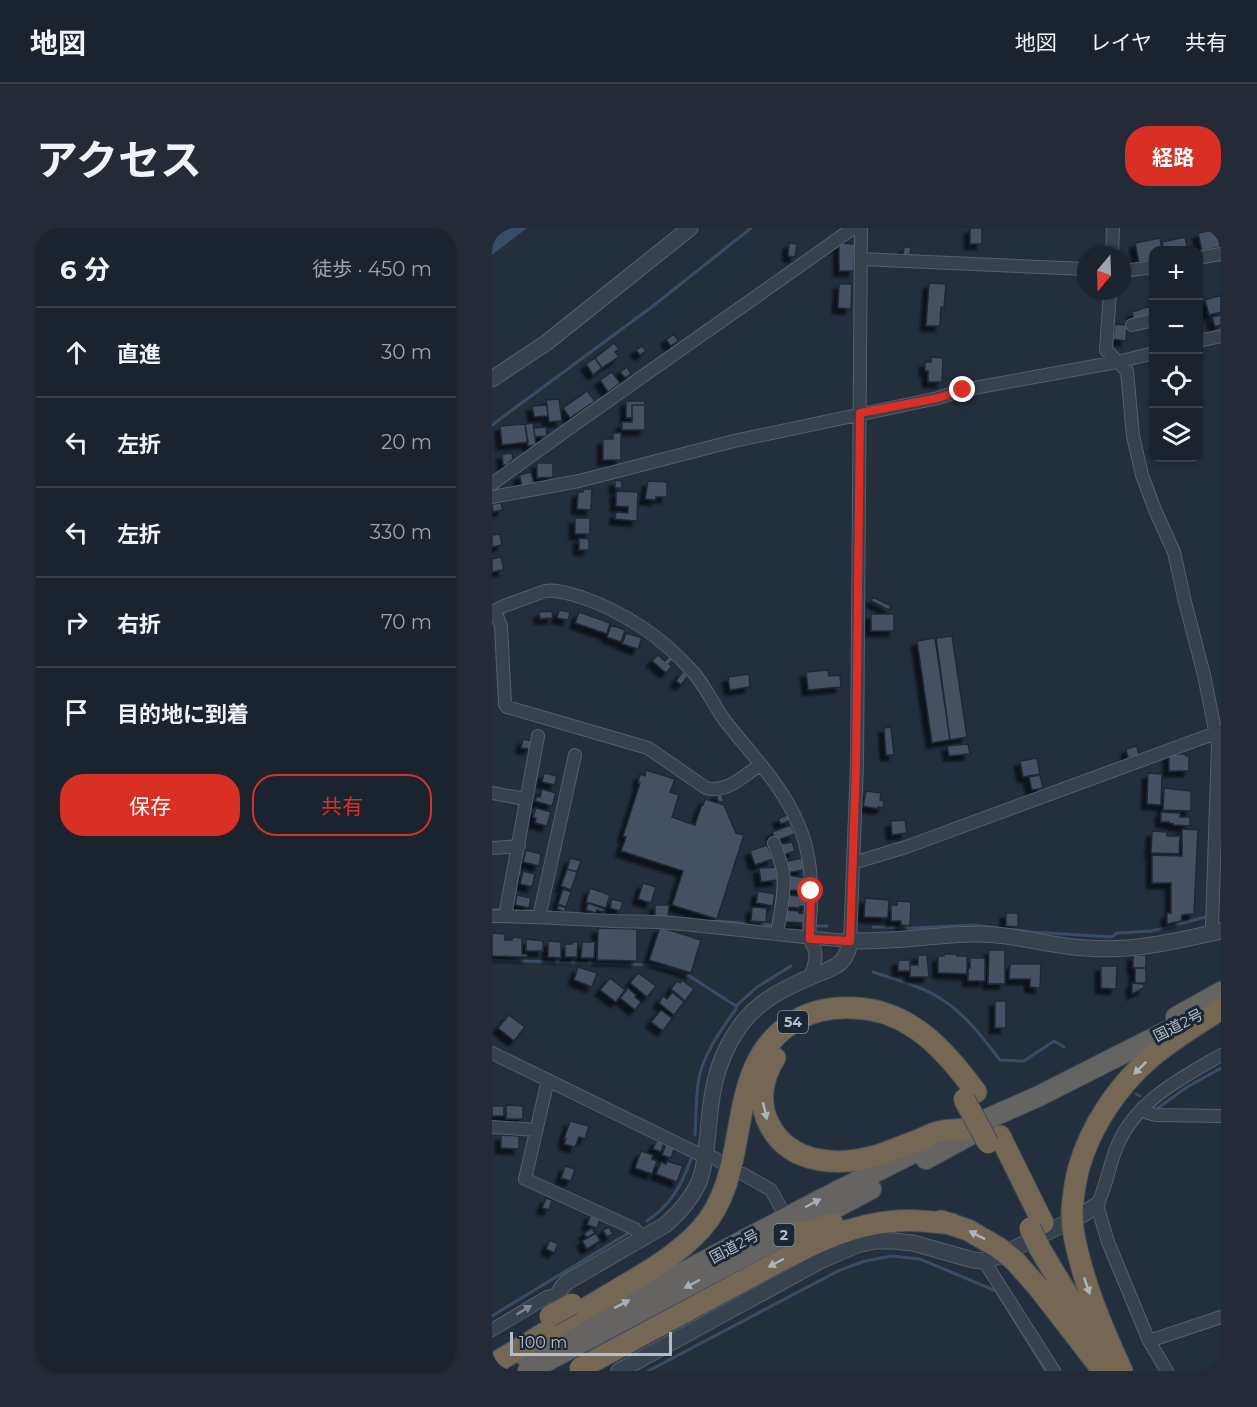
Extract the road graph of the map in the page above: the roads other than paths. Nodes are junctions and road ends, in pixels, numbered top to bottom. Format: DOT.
graph roads {
  1 [pos="690,228"];
  2 [pos="853,228"];
  3 [pos="861,228"];
  4 [pos="1113,228"];
  5 [pos="1112,246"];
  6 [pos="1221,254"];
  7 [pos="1203,257"];
  8 [pos="861,259"];
  9 [pos="1149,268"];
  10 [pos="1077,269"];
  11 [pos="1131,270"];
  12 [pos="1109,300"];
  13 [pos="1149,322"];
  14 [pos="1132,326"];
  15 [pos="1221,336"];
  16 [pos="1203,340"];
  17 [pos="1150,354"];
  18 [pos="1117,362"];
  19 [pos="492,379"];
  20 [pos="860,413"];
  21 [pos="492,484"];
  22 [pos="492,497"];
  23 [pos="493,611"];
  24 [pos="1218,732"];
  25 [pos="538,736"];
  26 [pos="576,755"];
  27 [pos="760,765"];
  28 [pos="492,793"];
  29 [pos="525,799"];
  30 [pos="774,843"];
  31 [pos="519,846"];
  32 [pos="492,848"];
  33 [pos="853,863"];
  34 [pos="506,912"];
  35 [pos="540,913"];
  36 [pos="492,916"];
  37 [pos="1214,923"];
  38 [pos="777,934"];
  39 [pos="810,939"];
  40 [pos="850,941"];
  41 [pos="810,977"];
  42 [pos="1221,992"];
  43 [pos="1221,1003"];
  44 [pos="1221,1009"];
  45 [pos="492,1053"];
  46 [pos="1221,1055"];
  47 [pos="1106,1063"];
  48 [pos="548,1080"];
  49 [pos="970,1096"];
  50 [pos="1039,1096"];
  51 [pos="1142,1108"];
  52 [pos="1221,1116"];
  53 [pos="492,1127"];
  54 [pos="965,1129"];
  55 [pos="536,1130"];
  56 [pos="705,1156"];
  57 [pos="724,1164"];
  58 [pos="742,1174"];
  59 [pos="1097,1205"];
  60 [pos="782,1210"];
  61 [pos="711,1217"];
  62 [pos="952,1224"];
  63 [pos="784,1235"];
  64 [pos="643,1239"];
  65 [pos="999,1256"];
  66 [pos="561,1307"];
  67 [pos="1221,1317"];
  68 [pos="492,1330"];
  69 [pos="1149,1341"];
  70 [pos="492,1350"];
  71 [pos="492,1365"];
  72 [pos="587,1365"];
  73 [pos="496,1371"];
  74 [pos="528,1371"];
  75 [pos="619,1371"];
  76 [pos="1054,1371"];
  77 [pos="1103,1371"];
  78 [pos="1113,1371"];
  79 [pos="1122,1371"];
  80 [pos="1167,1371"];
  1 -- 19 [label="street"];
  2 -- 21 [label="street"];
  3 -- 8 [label="street"];
  4 -- 5 [label="street"];
  6 -- 7 [label="street"];
  8 -- 10 [label="street"];
  8 -- 20 [label="street"];
  9 -- 11 [label="street"];
  12 -- 18 [label="street"];
  13 -- 14 [label="street"];
  15 -- 16 [label="street"];
  17 -- 18 [label="street"];
  18 -- 20 [label="street"];
  18 -- 24 [label="street"];
  20 -- 22 [label="street"];
  20 -- 33 [label="street"];
  23 -- 27 [label="street"];
  23 -- 27 [label="street"];
  24 -- 33 [label="street"];
  24 -- 37 [label="street"];
  25 -- 29 [label="street"];
  26 -- 35 [label="street"];
  27 -- 39 [label="street"];
  28 -- 29 [label="street"];
  29 -- 31 [label="street"];
  30 -- 38 [label="street"];
  31 -- 32 [label="street"];
  31 -- 34 [label="street"];
  33 -- 40 [label="street"];
  34 -- 35 [label="street"];
  34 -- 36 [label="street"];
  35 -- 38 [label="street"];
  37 -- 40 [label="street"];
  38 -- 39 [label="street"];
  39 -- 40 [label="street"];
  39 -- 41 [label="street"];
  40 -- 41 [label="street"];
  41 -- 56 [label="street"];
  42 -- 47 [label="highway"];
  43 -- 47 [label="highway, 国道2号 / 2"];
  44 -- 79 [label="highway, one-way"];
  45 -- 48 [label="street"];
  46 -- 51 [label="street"];
  47 -- 50 [label="highway, 国道2号 / 2"];
  48 -- 55 [label="street"];
  48 -- 56 [label="street"];
  49 -- 54 [label="highway, one-way"];
  49 -- 61 [label="highway, 54"];
  49 -- 78 [label="highway, 54"];
  50 -- 54 [label="highway, 国道2号 / 2"];
  50 -- 63 [label="highway, 国道2号 / 2"];
  51 -- 52 [label="street"];
  51 -- 59 [label="street"];
  53 -- 55 [label="street"];
  73 -- 54 [label="highway, 国道2号 / 2, one-way"];
  55 -- 64 [label="street"];
  56 -- 57 [label="street"];
  56 -- 64 [label="street"];
  58 -- 60 [label="street"];
  59 -- 65 [label="street"];
  59 -- 69 [label="street"];
  61 -- 66 [label="highway"];
  61 -- 71 [label="highway, 54"];
  62 -- 63 [label="highway"];
  65 -- 62 [label="highway, one-way"];
  62 -- 72 [label="highway, one-way"];
  63 -- 74 [label="highway, 国道2号 / 2, one-way"];
  64 -- 66 [label="street"];
  65 -- 75 [label="street"];
  65 -- 76 [label="street"];
  65 -- 77 [label="highway"];
  68 -- 66 [label="street, one-way"];
  66 -- 70 [label="highway"];
  67 -- 69 [label="street"];
  69 -- 80 [label="street"];
}
